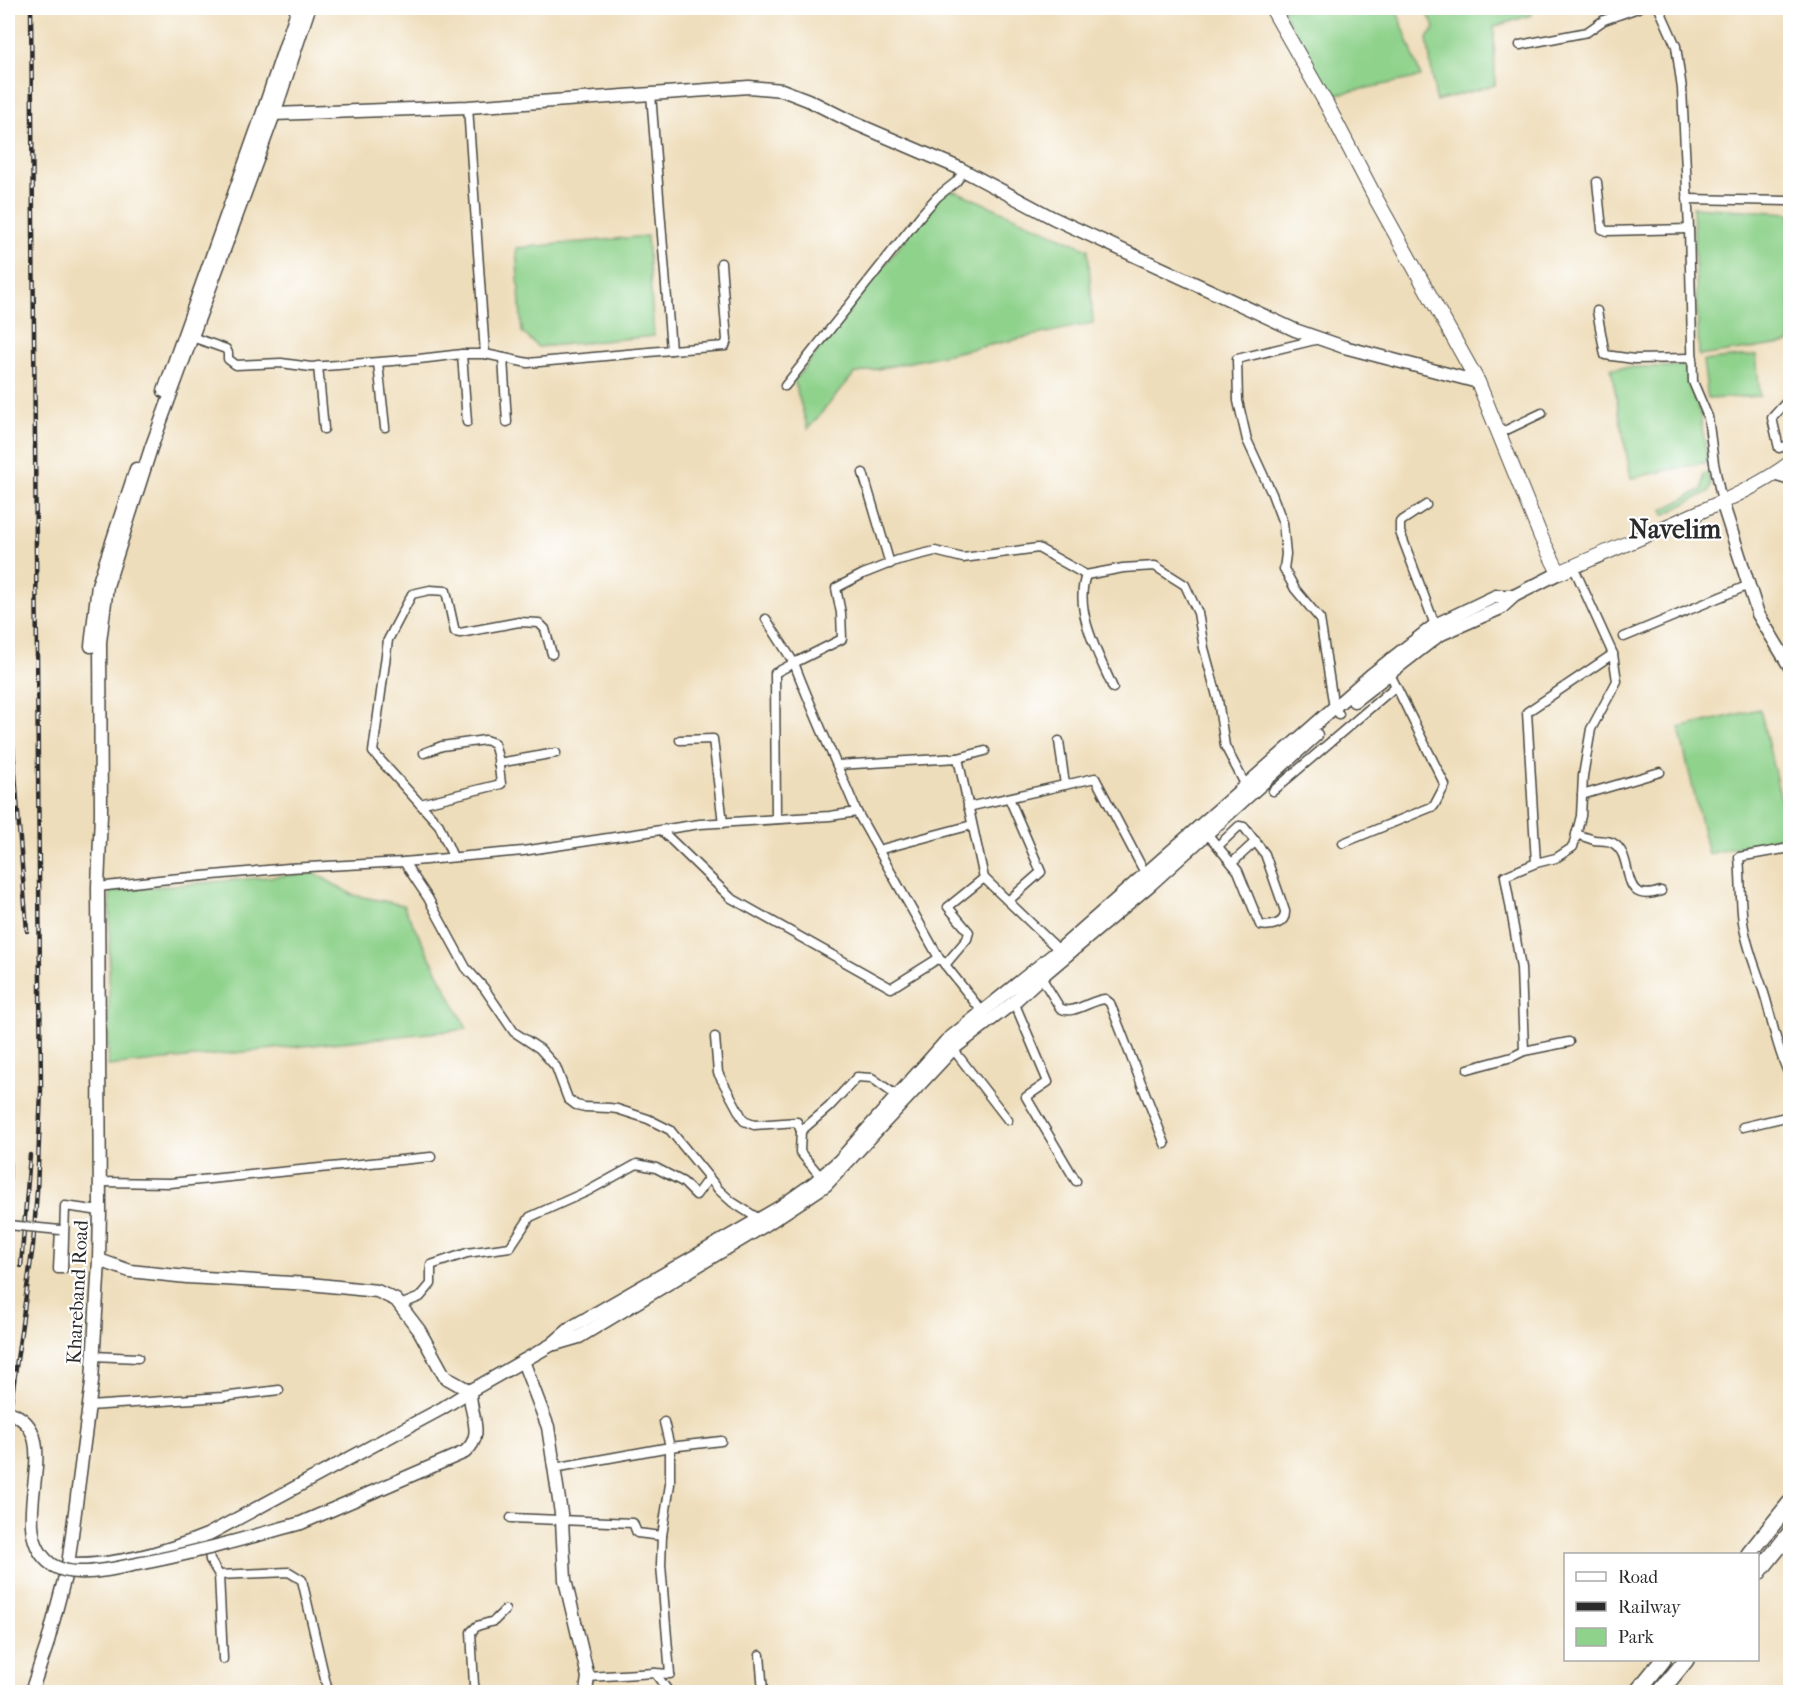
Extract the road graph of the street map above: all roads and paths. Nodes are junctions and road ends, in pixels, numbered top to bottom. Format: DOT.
graph roads {
  1 [pos="298,8"];
  2 [pos="309,8"];
  3 [pos="1272,8"];
  4 [pos="1638,8"];
  5 [pos="1659,8"];
  6 [pos="1520,45"];
  7 [pos="651,94"];
  8 [pos="468,107"];
  9 [pos="268,116"];
  10 [pos="253,156"];
  11 [pos="963,171"];
  12 [pos="1597,182"];
  13 [pos="1687,199"];
  14 [pos="1791,201"];
  15 [pos="1689,229"];
  16 [pos="721,263"];
  17 [pos="1597,311"];
  18 [pos="192,337"];
  19 [pos="1320,339"];
  20 [pos="671,350"];
  21 [pos="462,354"];
  22 [pos="485,354"];
  23 [pos="503,358"];
  24 [pos="1693,358"];
  25 [pos="378,363"];
  26 [pos="318,366"];
  27 [pos="1478,382"];
  28 [pos="785,386"];
  29 [pos="1791,398"];
  30 [pos="1542,413"];
  31 [pos="467,422"];
  32 [pos="507,422"];
  33 [pos="386,427"];
  34 [pos="324,429"];
  35 [pos="1498,434"];
  36 [pos="1789,445"];
  37 [pos="1791,463"];
  38 [pos="863,473"];
  39 [pos="1773,476"];
  40 [pos="1791,481"];
  41 [pos="1722,502"];
  42 [pos="1426,505"];
  43 [pos="890,564"];
  44 [pos="1573,566"];
  45 [pos="1559,573"];
  46 [pos="1086,575"];
  47 [pos="1749,585"];
  48 [pos="1514,596"];
  49 [pos="766,619"];
  50 [pos="1435,625"];
  51 [pos="1624,638"];
  52 [pos="552,654"];
  53 [pos="1613,654"];
  54 [pos="794,663"];
  55 [pos="1791,667"];
  56 [pos="1389,672"];
  57 [pos="1396,686"];
  58 [pos="1113,688"];
  59 [pos="1336,711"];
  60 [pos="680,740"];
  61 [pos="1059,741"];
  62 [pos="985,751"];
  63 [pos="424,753"];
  64 [pos="556,753"];
  65 [pos="958,758"];
  66 [pos="498,763"];
  67 [pos="837,765"];
  68 [pos="1660,772"];
  69 [pos="1065,785"];
  70 [pos="1246,786"];
  71 [pos="1273,791"];
  72 [pos="1582,795"];
  73 [pos="1009,798"];
  74 [pos="420,804"];
  75 [pos="968,807"];
  76 [pos="857,812"];
  77 [pos="1231,812"];
  78 [pos="776,819"];
  79 [pos="723,823"];
  80 [pos="972,825"];
  81 [pos="1242,825"];
  82 [pos="661,830"];
  83 [pos="1204,830"];
  84 [pos="1576,834"];
  85 [pos="1256,841"];
  86 [pos="1343,843"];
  87 [pos="1218,846"];
  88 [pos="1791,848"];
  89 [pos="879,850"];
  90 [pos="453,857"];
  91 [pos="404,862"];
  92 [pos="1232,863"];
  93 [pos="1536,863"];
  94 [pos="1146,874"];
  95 [pos="984,878"];
  96 [pos="98,888"];
  97 [pos="1661,891"];
  98 [pos="1008,901"];
  99 [pos="1059,950"];
  100 [pos="942,962"];
  101 [pos="1041,977"];
  102 [pos="1014,1002"];
  103 [pos="985,1016"];
  104 [pos="715,1037"];
  105 [pos="1569,1042"];
  106 [pos="953,1049"];
  107 [pos="1524,1051"];
  108 [pos="1468,1070"];
  109 [pos="1791,1077"];
  110 [pos="897,1096"];
  111 [pos="1791,1116"];
  112 [pos="1008,1120"];
  113 [pos="1743,1128"];
  114 [pos="801,1131"];
  115 [pos="1165,1144"];
  116 [pos="431,1157"];
  117 [pos="821,1177"];
  118 [pos="708,1179"];
  119 [pos="1076,1181"];
  120 [pos="99,1182"];
  121 [pos="100,1211"];
  122 [pos="759,1219"];
  123 [pos="8,1226"];
  124 [pos="701,1258"];
  125 [pos="99,1260"];
  126 [pos="400,1305"];
  127 [pos="93,1356"];
  128 [pos="138,1358"];
  129 [pos="523,1361"];
  130 [pos="279,1390"];
  131 [pos="470,1391"];
  132 [pos="89,1406"];
  133 [pos="8,1412"];
  134 [pos="664,1422"];
  135 [pos="721,1441"];
  136 [pos="670,1447"];
  137 [pos="555,1468"];
  138 [pos="1791,1503"];
  139 [pos="511,1518"];
  140 [pos="562,1520"];
  141 [pos="1791,1533"];
  142 [pos="207,1535"];
  143 [pos="662,1536"];
  144 [pos="1750,1553"];
  145 [pos="68,1565"];
  146 [pos="1759,1572"];
  147 [pos="219,1575"];
  148 [pos="505,1610"];
  149 [pos="760,1656"];
  150 [pos="223,1659"];
  151 [pos="1661,1661"];
  152 [pos="1684,1661"];
  153 [pos="655,1673"];
  154 [pos="588,1677"];
  155 [pos="31,1692"];
  156 [pos="328,1692"];
  157 [pos="477,1692"];
  158 [pos="586,1692"];
  159 [pos="669,1692"];
  160 [pos="763,1692"];
  161 [pos="1637,1692"];
  162 [pos="1660,1692"];
  1 -- 9 [label="main road"];
  2 -- 9 [label="main road"];
  3 -- 27 [label="main road"];
  4 -- 6 [label="street"];
  5 -- 13 [label="street"];
  7 -- 8 [label="main road"];
  7 -- 11 [label="main road"];
  7 -- 20 [label="street"];
  8 -- 9 [label="main road"];
  8 -- 22 [label="street"];
  9 -- 10 [label="main road"];
  10 -- 18 [label="main road"];
  10 -- 96 [label="main road"];
  11 -- 19 [label="main road"];
  11 -- 28 [label="street"];
  12 -- 15 [label="street"];
  13 -- 14 [label="street"];
  13 -- 15 [label="street"];
  15 -- 24 [label="street"];
  16 -- 20 [label="street"];
  17 -- 24 [label="street"];
  18 -- 26 [label="street"];
  18 -- 96 [label="main road"];
  19 -- 27 [label="main road"];
  19 -- 59 [label="street"];
  20 -- 23 [label="street"];
  21 -- 22 [label="street"];
  21 -- 25 [label="street"];
  21 -- 31 [label="street"];
  22 -- 23 [label="street"];
  23 -- 32 [label="street"];
  24 -- 41 [label="street"];
  25 -- 26 [label="street"];
  25 -- 33 [label="street"];
  26 -- 34 [label="street"];
  27 -- 35 [label="main road"];
  29 -- 36 [label="street"];
  30 -- 35 [label="street"];
  35 -- 45 [label="main road"];
  37 -- 39 [label="main road"];
  38 -- 43 [label="street"];
  39 -- 40 [label="street"];
  39 -- 41 [label="main road"];
  41 -- 44 [label="main road"];
  41 -- 47 [label="main road"];
  42 -- 50 [label="street"];
  43 -- 46 [label="street"];
  43 -- 54 [label="street"];
  44 -- 45 [label="main road"];
  44 -- 53 [label="street"];
  45 -- 48 [label="main road"];
  46 -- 58 [label="street"];
  46 -- 70 [label="street"];
  47 -- 51 [label="street"];
  47 -- 55 [label="main road"];
  48 -- 50 [label="main road"];
  48 -- 56 [label="main road"];
  49 -- 54 [label="street"];
  50 -- 59 [label="main road"];
  52 -- 74 [label="street"];
  53 -- 72 [label="street"];
  53 -- 93 [label="street"];
  54 -- 67 [label="street"];
  54 -- 78 [label="street"];
  56 -- 57 [label="street"];
  56 -- 59 [label="main road"];
  57 -- 71 [label="street"];
  57 -- 86 [label="street"];
  59 -- 70 [label="main road"];
  59 -- 77 [label="main road"];
  60 -- 79 [label="street"];
  61 -- 69 [label="street"];
  62 -- 65 [label="street"];
  63 -- 66 [label="street"];
  64 -- 66 [label="street"];
  65 -- 67 [label="street"];
  65 -- 75 [label="street"];
  66 -- 74 [label="street"];
  67 -- 76 [label="street"];
  68 -- 72 [label="street"];
  69 -- 73 [label="street"];
  69 -- 94 [label="street"];
  70 -- 83 [label="main road"];
  72 -- 84 [label="street"];
  73 -- 75 [label="street"];
  73 -- 98 [label="street"];
  74 -- 90 [label="street"];
  75 -- 80 [label="street"];
  76 -- 78 [label="street"];
  76 -- 89 [label="street"];
  77 -- 81 [label="street"];
  77 -- 83 [label="main road"];
  78 -- 79 [label="street"];
  79 -- 82 [label="street"];
  80 -- 89 [label="street"];
  80 -- 95 [label="street"];
  81 -- 85 [label="street"];
  81 -- 87 [label="street"];
  82 -- 90 [label="street"];
  82 -- 100 [label="street"];
  83 -- 87 [label="street"];
  83 -- 94 [label="main road"];
  83 -- 101 [label="main road"];
  84 -- 93 [label="street"];
  84 -- 97 [label="street"];
  85 -- 92 [label="street"];
  85 -- 92 [label="street"];
  87 -- 92 [label="street"];
  88 -- 109 [label="street"];
  89 -- 100 [label="street"];
  90 -- 91 [label="street"];
  91 -- 96 [label="street"];
  91 -- 118 [label="street"];
  93 -- 107 [label="street"];
  94 -- 99 [label="main road"];
  95 -- 98 [label="street"];
  95 -- 100 [label="street"];
  96 -- 120 [label="main road, Khareband Road"];
  98 -- 99 [label="street"];
  99 -- 103 [label="main road"];
  100 -- 103 [label="street"];
  101 -- 102 [label="main road"];
  101 -- 115 [label="street"];
  102 -- 103 [label="main road"];
  102 -- 119 [label="street"];
  103 -- 106 [label="main road"];
  103 -- 110 [label="main road"];
  104 -- 114 [label="street"];
  105 -- 107 [label="street"];
  106 -- 112 [label="street"];
  106 -- 124 [label="main road"];
  107 -- 108 [label="street"];
  110 -- 114 [label="street"];
  110 -- 117 [label="main road"];
  111 -- 113 [label="street"];
  114 -- 117 [label="street"];
  116 -- 120 [label="street"];
  117 -- 122 [label="main road"];
  118 -- 122 [label="street"];
  118 -- 126 [label="street"];
  120 -- 121 [label="main road, Khareband Road"];
  121 -- 123 [label="street, bridge"];
  121 -- 125 [label="main road, Khareband Road"];
  122 -- 124 [label="main road"];
  124 -- 129 [label="main road"];
  125 -- 126 [label="main road"];
  125 -- 127 [label="main road, Khareband Road"];
  126 -- 131 [label="main road"];
  127 -- 128 [label="street"];
  127 -- 132 [label="main road, Khareband Road"];
  129 -- 131 [label="main road"];
  129 -- 137 [label="main road"];
  130 -- 132 [label="street"];
  131 -- 133 [label="main road, bridge"];
  131 -- 142 [label="main road"];
  132 -- 145 [label="main road, Khareband Road"];
  134 -- 136 [label="street"];
  135 -- 136 [label="street"];
  136 -- 137 [label="street"];
  136 -- 143 [label="street"];
  137 -- 140 [label="main road"];
  138 -- 144 [label="highway"];
  139 -- 140 [label="street"];
  140 -- 143 [label="street"];
  140 -- 154 [label="main road"];
  141 -- 146 [label="highway"];
  142 -- 145 [label="main road"];
  142 -- 147 [label="street"];
  143 -- 153 [label="street"];
  145 -- 155 [label="main road, Khareband Road"];
  147 -- 150 [label="street"];
  147 -- 156 [label="street"];
  148 -- 157 [label="street"];
  149 -- 160 [label="street"];
  151 -- 161 [label="highway"];
  152 -- 162 [label="highway"];
  153 -- 154 [label="street"];
  153 -- 159 [label="street"];
  154 -- 158 [label="main road"];
}
